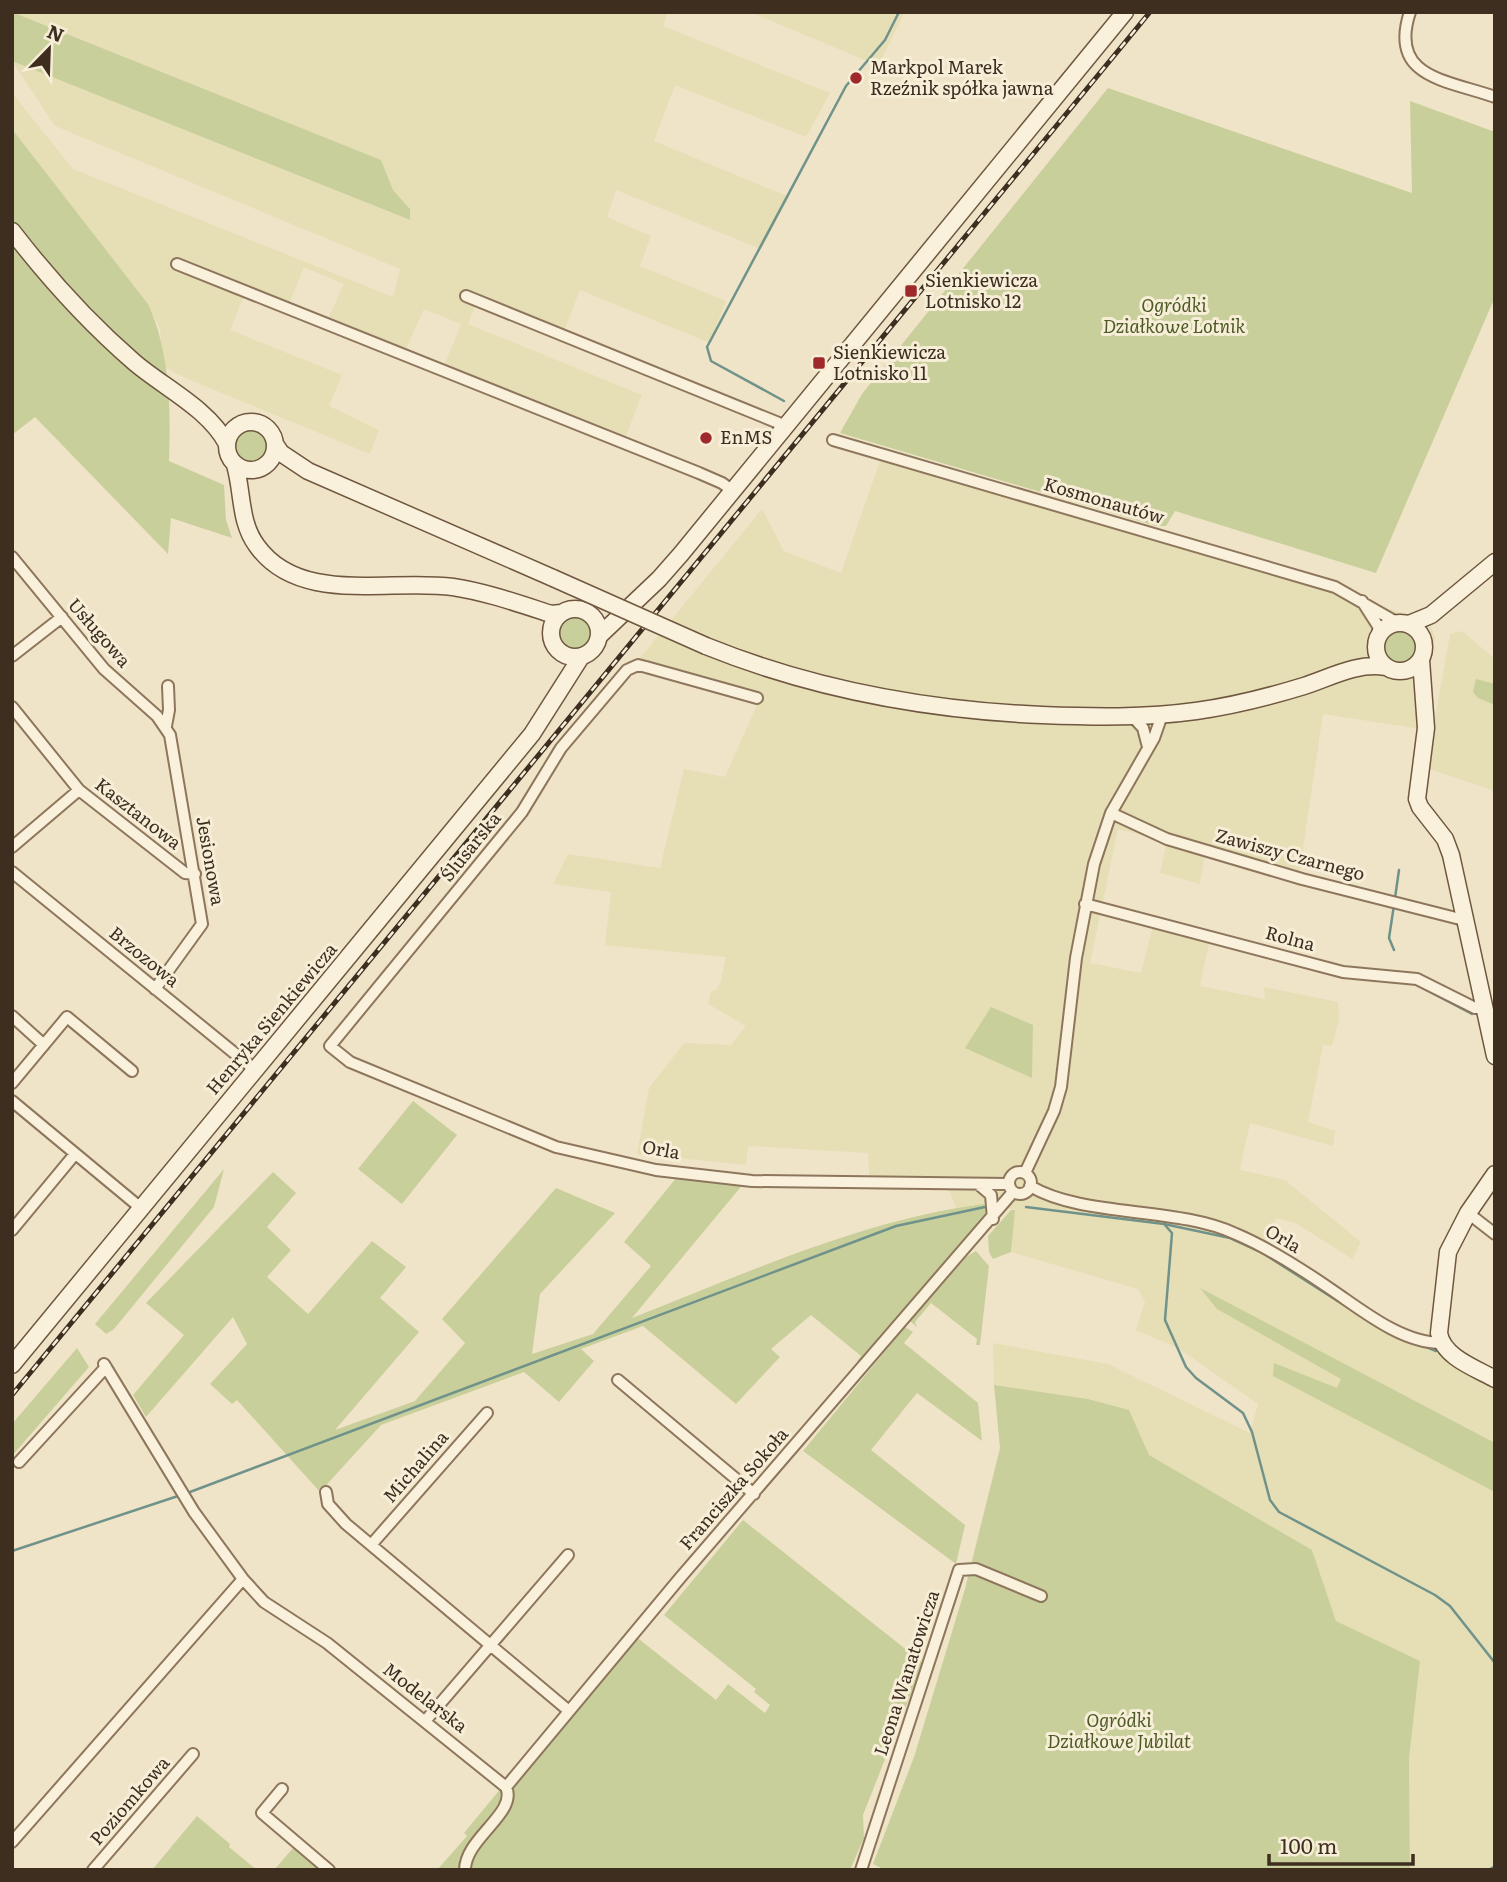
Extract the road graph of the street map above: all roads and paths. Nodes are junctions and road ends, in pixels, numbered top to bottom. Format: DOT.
graph roads {
  1 [pos="1125,12"];
  2 [pos="1410,12"];
  3 [pos="1495,97"];
  4 [pos="12,232"];
  5 [pos="177,264"];
  6 [pos="466,296"];
  7 [pos="199,412"];
  8 [pos="239,425"];
  9 [pos="786,426"];
  10 [pos="833,440"];
  11 [pos="227,444"];
  12 [pos="275,444"];
  13 [pos="235,465"];
  14 [pos="261,468"];
  15 [pos="308,471"];
  16 [pos="733,491"];
  17 [pos="241,502"];
  18 [pos="12,557"];
  19 [pos="1495,562"];
  20 [pos="1495,575"];
  21 [pos="1362,601"];
  22 [pos="510,603"];
  23 [pos="628,607"];
  24 [pos="561,613"];
  25 [pos="590,614"];
  26 [pos="62,617"];
  27 [pos="1404,624"];
  28 [pos="550,633"];
  29 [pos="599,636"];
  30 [pos="1377,640"];
  31 [pos="1424,642"];
  32 [pos="559,652"];
  33 [pos="12,656"];
  34 [pos="581,657"];
  35 [pos="1421,660"];
  36 [pos="1385,667"];
  37 [pos="1345,671"];
  38 [pos="1402,671"];
  39 [pos="168,686"];
  40 [pos="557,693"];
  41 [pos="757,698"];
  42 [pos="1424,699"];
  43 [pos="12,706"];
  44 [pos="1162,715"];
  45 [pos="1133,717"];
  46 [pos="166,726"];
  47 [pos="1147,747"];
  48 [pos="79,790"];
  49 [pos="1111,813"];
  50 [pos="12,847"];
  51 [pos="12,873"];
  52 [pos="195,874"];
  53 [pos="1085,904"];
  54 [pos="1464,920"];
  55 [pos="155,989"];
  56 [pos="1484,1008"];
  57 [pos="12,1016"];
  58 [pos="44,1045"];
  59 [pos="330,1046"];
  60 [pos="1495,1056"];
  61 [pos="254,1069"];
  62 [pos="132,1071"];
  63 [pos="12,1083"];
  64 [pos="12,1101"];
  65 [pos="75,1154"];
  66 [pos="1025,1173"];
  67 [pos="1495,1174"];
  68 [pos="975,1182"];
  69 [pos="1030,1185"];
  70 [pos="1011,1188"];
  71 [pos="142,1209"];
  72 [pos="1468,1213"];
  73 [pos="993,1219"];
  74 [pos="12,1230"];
  75 [pos="1495,1234"];
  76 [pos="1441,1343"];
  77 [pos="12,1365"];
  78 [pos="1495,1379"];
  79 [pos="618,1380"];
  80 [pos="486,1413"];
  81 [pos="19,1462"];
  82 [pos="326,1492"];
  83 [pos="754,1494"];
  84 [pos="371,1545"];
  85 [pos="568,1555"];
  86 [pos="243,1579"];
  87 [pos="1041,1596"];
  88 [pos="490,1647"];
  89 [pos="569,1711"];
  90 [pos="426,1720"];
  91 [pos="193,1754"];
  92 [pos="506,1787"];
  93 [pos="282,1789"];
  94 [pos="12,1842"];
  95 [pos="93,1870"];
  96 [pos="329,1870"];
  97 [pos="465,1870"];
  98 [pos="861,1870"];
  1 -- 9 [label="main road"];
  2 -- 3 [label="street"];
  4 -- 7 [label="main road"];
  5 -- 16 [label="street"];
  6 -- 9 [label="street"];
  7 -- 8 [label="main road"];
  7 -- 11 [label="main road"];
  8 -- 11 [label="main road"];
  8 -- 12 [label="main road"];
  9 -- 16 [label="main road"];
  10 -- 21 [label="street, Kosmonautów"];
  11 -- 13 [label="main road"];
  12 -- 14 [label="main road"];
  12 -- 15 [label="main road"];
  13 -- 14 [label="main road"];
  13 -- 17 [label="main road"];
  14 -- 15 [label="main road"];
  14 -- 17 [label="main road"];
  15 -- 45 [label="main road, bridge"];
  16 -- 23 [label="main road"];
  17 -- 22 [label="main road"];
  18 -- 26 [label="street, Usługowa"];
  19 -- 27 [label="main road"];
  20 -- 31 [label="main road"];
  21 -- 27 [label="street, Kosmonautów"];
  21 -- 30 [label="street"];
  22 -- 24 [label="main road"];
  22 -- 28 [label="main road"];
  23 -- 25 [label="main road"];
  23 -- 29 [label="main road"];
  24 -- 25 [label="main road"];
  24 -- 28 [label="main road"];
  25 -- 29 [label="main road"];
  26 -- 33 [label="street"];
  26 -- 46 [label="street, Usługowa"];
  27 -- 30 [label="main road"];
  27 -- 31 [label="main road"];
  28 -- 32 [label="main road"];
  29 -- 34 [label="main road"];
  30 -- 36 [label="main road"];
  30 -- 37 [label="main road"];
  31 -- 35 [label="main road"];
  32 -- 34 [label="main road"];
  32 -- 40 [label="main road, Henryka Sienkiewicza"];
  34 -- 40 [label="main road, Henryka Sienkiewicza"];
  35 -- 38 [label="main road"];
  35 -- 42 [label="main road"];
  36 -- 37 [label="main road"];
  36 -- 38 [label="main road"];
  37 -- 44 [label="main road"];
  38 -- 42 [label="main road"];
  39 -- 46 [label="street, Jesionowa"];
  40 -- 61 [label="main road, Henryka Sienkiewicza"];
  41 -- 59 [label="street, Ślusarska"];
  42 -- 54 [label="main road"];
  43 -- 48 [label="street, Kasztanowa"];
  44 -- 45 [label="main road"];
  44 -- 47 [label="street"];
  45 -- 47 [label="street"];
  46 -- 52 [label="street, Jesionowa"];
  47 -- 49 [label="street"];
  48 -- 50 [label="street"];
  48 -- 52 [label="street, Kasztanowa"];
  49 -- 53 [label="street"];
  49 -- 54 [label="street, Zawiszy Czarnego"];
  51 -- 55 [label="street, Brzozowa"];
  52 -- 55 [label="street, Jesionowa"];
  53 -- 56 [label="street, Rolna"];
  53 -- 66 [label="street"];
  54 -- 56 [label="main road"];
  55 -- 61 [label="street, Brzozowa"];
  56 -- 60 [label="main road"];
  57 -- 58 [label="street"];
  58 -- 62 [label="street"];
  58 -- 63 [label="street"];
  59 -- 68 [label="street, Orla"];
  61 -- 71 [label="main road, Henryka Sienkiewicza"];
  64 -- 65 [label="street"];
  65 -- 71 [label="street"];
  65 -- 74 [label="street"];
  66 -- 69 [label="street"];
  66 -- 70 [label="street"];
  67 -- 72 [label="main road"];
  68 -- 70 [label="street, Orla"];
  68 -- 73 [label="street"];
  69 -- 70 [label="street"];
  69 -- 76 [label="street, Orla"];
  70 -- 73 [label="street, Franciszka Sokoła"];
  71 -- 77 [label="main road, Henryka Sienkiewicza"];
  72 -- 75 [label="street"];
  72 -- 76 [label="main road"];
  73 -- 83 [label="street, Franciszka Sokoła"];
  76 -- 78 [label="main road, Orla"];
  79 -- 83 [label="street"];
  80 -- 84 [label="street, Michalina"];
  81 -- 86 [label="street, Modelarska"];
  82 -- 84 [label="street"];
  83 -- 89 [label="street, Franciszka Sokoła"];
  84 -- 88 [label="street"];
  85 -- 88 [label="street"];
  86 -- 90 [label="street, Modelarska"];
  86 -- 94 [label="street"];
  87 -- 98 [label="street, Leona Wanatowicza"];
  88 -- 89 [label="street"];
  88 -- 90 [label="street"];
  89 -- 92 [label="street, Franciszka Sokoła"];
  90 -- 92 [label="street, Modelarska"];
  91 -- 95 [label="street, Poziomkowa"];
  92 -- 97 [label="street"];
  93 -- 96 [label="street"];
}
